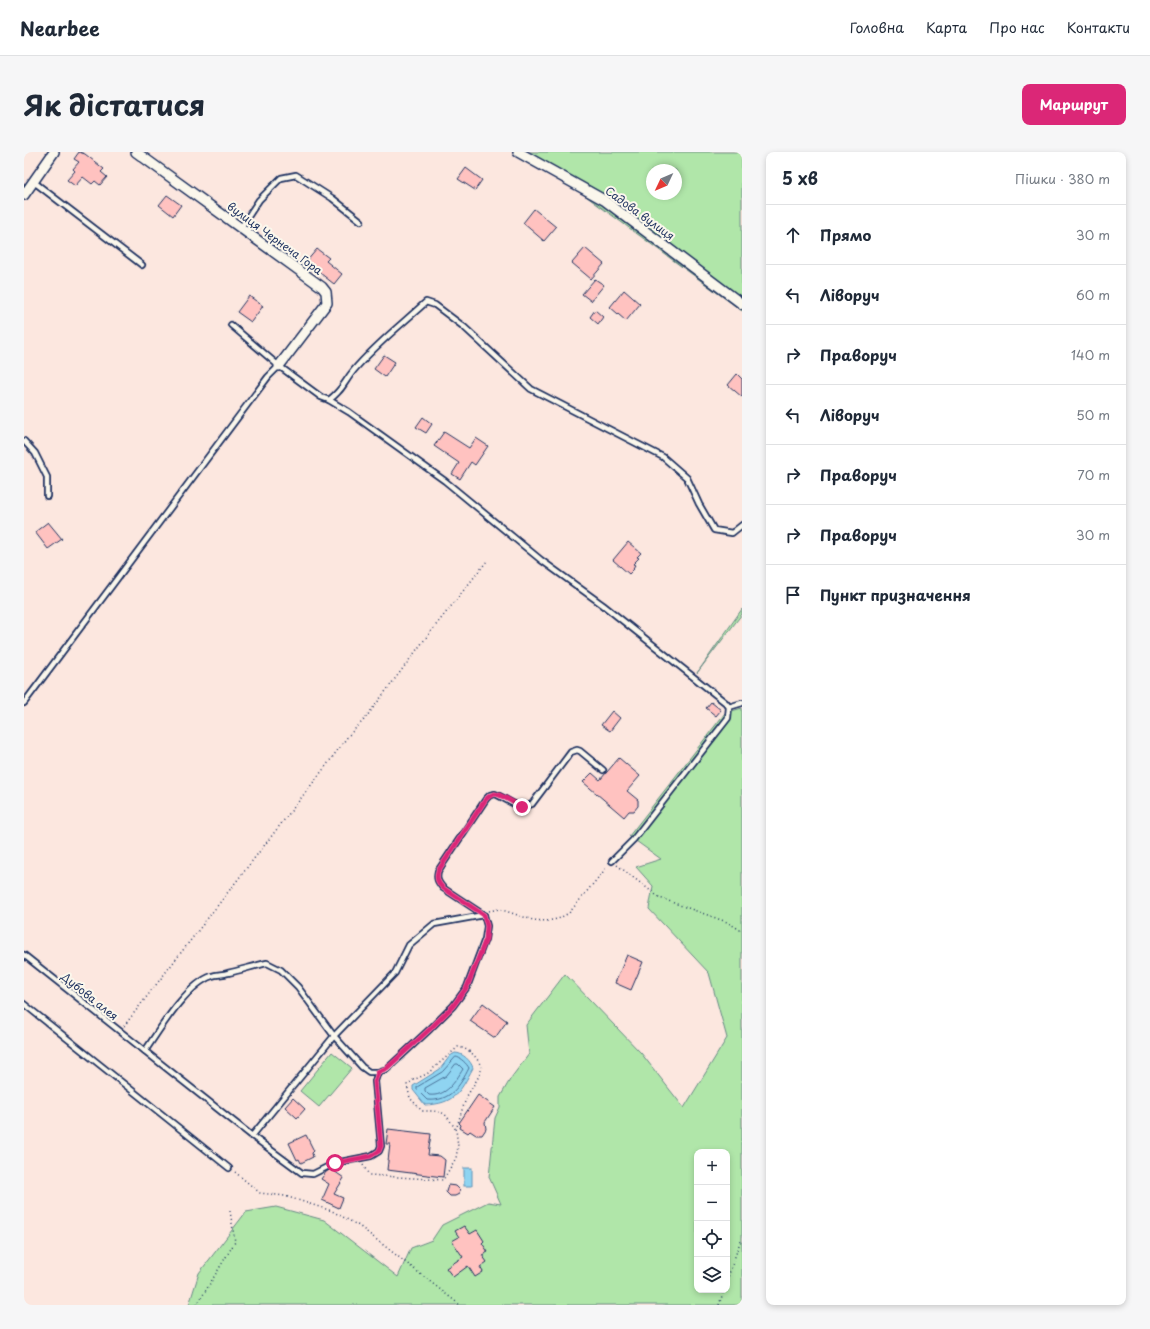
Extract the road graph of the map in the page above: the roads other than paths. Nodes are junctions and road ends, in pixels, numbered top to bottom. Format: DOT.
graph roads {
  1 [pos="54,152"];
  2 [pos="136,152"];
  3 [pos="518,152"];
  4 [pos="34,182"];
  5 [pos="24,196"];
  6 [pos="361,221"];
  7 [pos="240,229"];
  8 [pos="142,265"];
  9 [pos="742,304"];
  10 [pos="231,325"];
  11 [pos="279,366"];
  12 [pos="329,400"];
  13 [pos="24,441"];
  14 [pos="47,496"];
  15 [pos="742,525"];
  16 [pos="24,703"];
  17 [pos="742,703"];
  18 [pos="729,707"];
  19 [pos="603,770"];
  20 [pos="612,861"];
  21 [pos="484,915"];
  22 [pos="24,955"];
  23 [pos="24,1004"];
  24 [pos="334,1036"];
  25 [pos="144,1051"];
  26 [pos="378,1072"];
  27 [pos="252,1136"];
  28 [pos="229,1168"];
  1 -- 4 [label="street"];
  2 -- 7 [label="street, вулиця Чернеча Гора"];
  3 -- 9 [label="street, Садова вулиця"];
  4 -- 5 [label="street"];
  4 -- 8 [label="lane"];
  6 -- 7 [label="lane"];
  7 -- 11 [label="street, вулиця Чернеча Гора"];
  10 -- 11 [label="lane"];
  11 -- 12 [label="lane"];
  11 -- 16 [label="lane"];
  12 -- 15 [label="lane"];
  12 -- 18 [label="lane"];
  13 -- 14 [label="lane"];
  17 -- 18 [label="lane"];
  18 -- 20 [label="lane"];
  19 -- 21 [label="lane"];
  21 -- 24 [label="lane"];
  21 -- 26 [label="lane"];
  22 -- 25 [label="lane, Дубова алея"];
  23 -- 28 [label="lane"];
  24 -- 25 [label="lane"];
  24 -- 26 [label="lane"];
  24 -- 27 [label="lane"];
  25 -- 27 [label="lane, Дубова алея"];
  26 -- 27 [label="lane, Дубова алея"];
}
